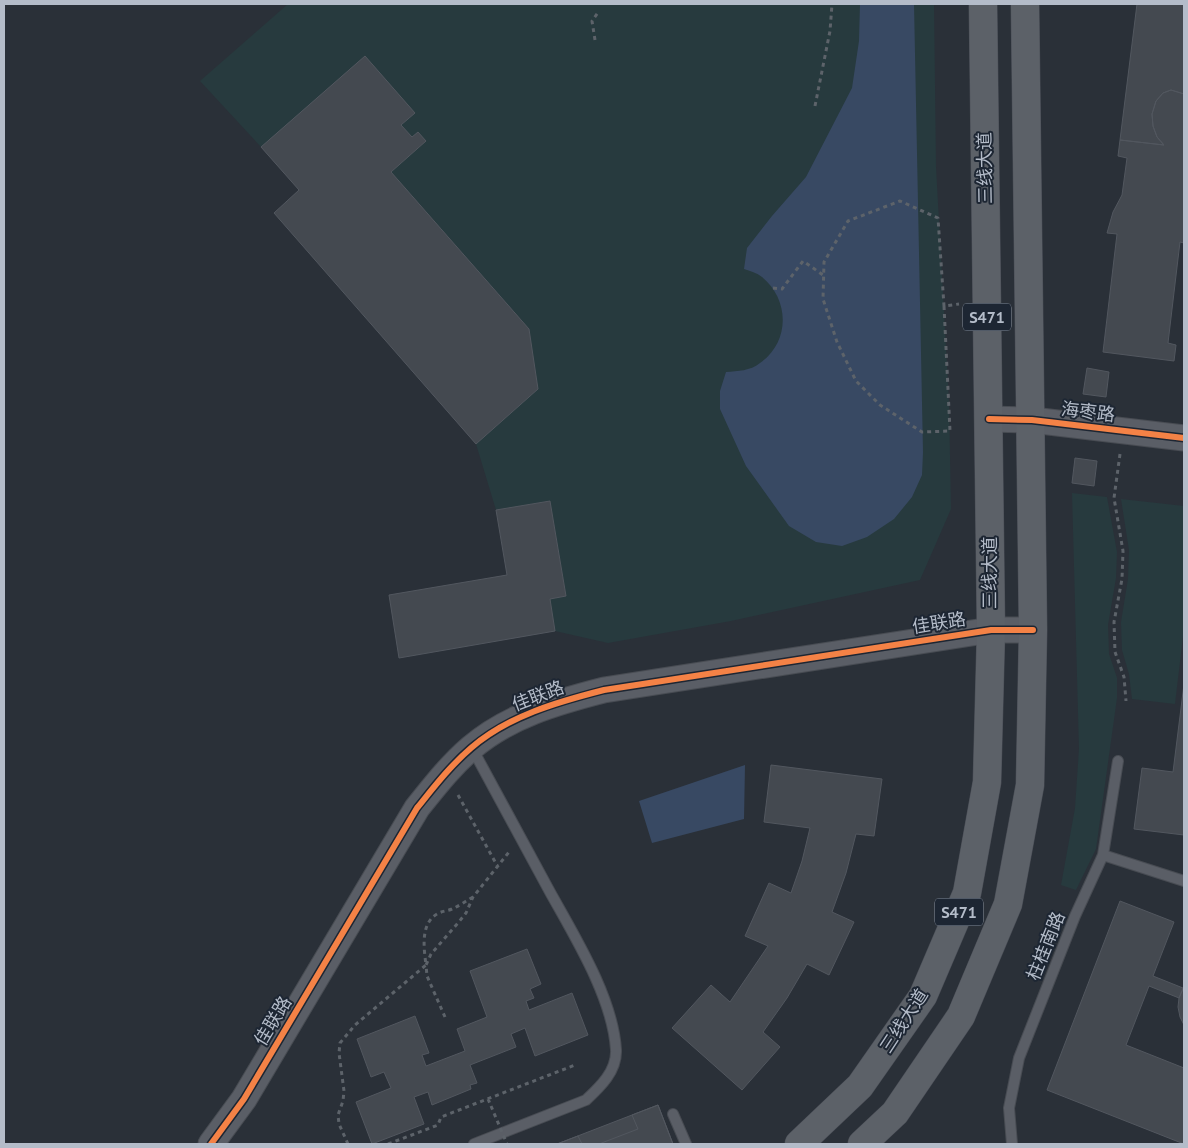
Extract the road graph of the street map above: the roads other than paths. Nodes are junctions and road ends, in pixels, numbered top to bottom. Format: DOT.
graph roads {
  1 [pos="983,4"];
  2 [pos="1025,4"];
  3 [pos="989,419"];
  4 [pos="1032,420"];
  5 [pos="1184,438"];
  6 [pos="990,630"];
  7 [pos="1033,630"];
  8 [pos="472,747"];
  9 [pos="1118,761"];
  10 [pos="1104,855"];
  11 [pos="1184,881"];
  12 [pos="673,1114"];
  13 [pos="211,1144"];
  14 [pos="474,1144"];
  15 [pos="686,1144"];
  16 [pos="799,1144"];
  17 [pos="862,1144"];
  18 [pos="1012,1144"];
  1 -- 3 [label="main road, 三线大道 / S471"];
  2 -- 4 [label="main road, S471"];
  3 -- 4 [label="street, 海枣路"];
  3 -- 6 [label="main road, 三线大道 / S471"];
  4 -- 5 [label="street, 海枣路"];
  4 -- 7 [label="main road, S471"];
  6 -- 7 [label="street, 佳联路"];
  6 -- 8 [label="street, 佳联路"];
  6 -- 16 [label="main road, 三线大道 / S471"];
  7 -- 17 [label="main road, S471"];
  8 -- 13 [label="street, 佳联路"];
  8 -- 14 [label="lane"];
  9 -- 10 [label="lane, 柱桂南路"];
  10 -- 11 [label="lane"];
  10 -- 18 [label="lane, 柱桂南路"];
  12 -- 15 [label="lane"];
}
